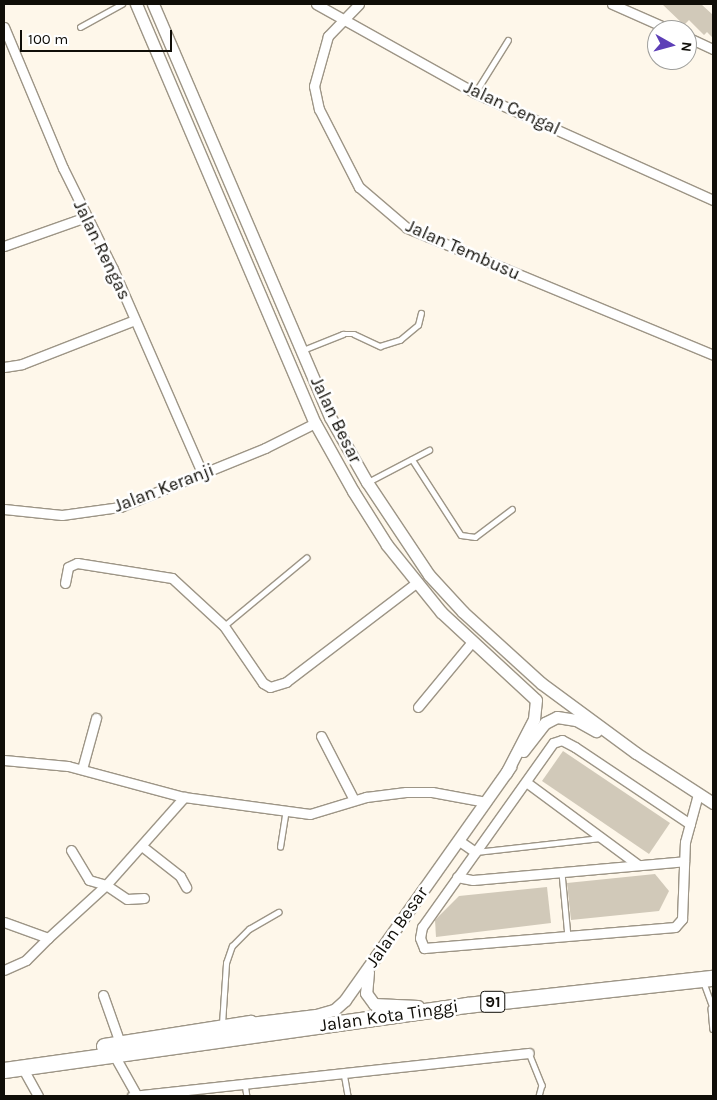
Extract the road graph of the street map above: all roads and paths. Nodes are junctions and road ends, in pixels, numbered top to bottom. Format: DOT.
graph roads {
  1 [pos="122,4"];
  2 [pos="136,4"];
  3 [pos="153,4"];
  4 [pos="316,4"];
  5 [pos="359,4"];
  6 [pos="612,4"];
  7 [pos="345,20"];
  8 [pos="648,20"];
  9 [pos="4,27"];
  10 [pos="80,27"];
  11 [pos="508,40"];
  12 [pos="697,42"];
  13 [pos="713,49"];
  14 [pos="475,93"];
  15 [pos="713,200"];
  16 [pos="86,217"];
  17 [pos="4,246"];
  18 [pos="421,312"];
  19 [pos="135,320"];
  20 [pos="303,350"];
  21 [pos="713,355"];
  22 [pos="4,367"];
  23 [pos="315,423"];
  24 [pos="428,450"];
  25 [pos="412,459"];
  26 [pos="202,473"];
  27 [pos="367,482"];
  28 [pos="4,509"];
  29 [pos="512,509"];
  30 [pos="306,558"];
  31 [pos="65,583"];
  32 [pos="416,583"];
  33 [pos="224,626"];
  34 [pos="471,643"];
  35 [pos="418,707"];
  36 [pos="96,718"];
  37 [pos="321,736"];
  38 [pos="636,752"];
  39 [pos="4,760"];
  40 [pos="82,770"];
  41 [pos="506,773"];
  42 [pos="526,782"];
  43 [pos="698,794"];
  44 [pos="184,797"];
  45 [pos="354,800"];
  46 [pos="486,802"];
  47 [pos="713,803"];
  48 [pos="286,811"];
  49 [pos="690,824"];
  50 [pos="601,838"];
  51 [pos="458,840"];
  52 [pos="143,847"];
  53 [pos="280,847"];
  54 [pos="71,850"];
  55 [pos="474,852"];
  56 [pos="684,861"];
  57 [pos="638,866"];
  58 [pos="562,873"];
  59 [pos="457,878"];
  60 [pos="106,885"];
  61 [pos="186,887"];
  62 [pos="144,898"];
  63 [pos="278,912"];
  64 [pos="4,922"];
  65 [pos="568,936"];
  66 [pos="48,938"];
  67 [pos="372,960"];
  68 [pos="4,970"];
  69 [pos="708,978"];
  70 [pos="103,995"];
  71 [pos="467,1005"];
  72 [pos="712,1008"];
  73 [pos="250,1022"];
  74 [pos="222,1028"];
  75 [pos="713,1029"];
  76 [pos="117,1049"];
  77 [pos="529,1053"];
  78 [pos="4,1059"];
  79 [pos="22,1067"];
  80 [pos="4,1070"];
  81 [pos="344,1073"];
  82 [pos="245,1084"];
  83 [pos="38,1096"];
  84 [pos="132,1096"];
  85 [pos="137,1096"];
  86 [pos="247,1096"];
  87 [pos="348,1096"];
  88 [pos="540,1096"];
  1 -- 10 [label="lane"];
  2 -- 23 [label="main road, Jalan Besar"];
  3 -- 20 [label="main road, Jalan Besar"];
  4 -- 7 [label="street, Jalan Cengal"];
  5 -- 7 [label="street, Jalan Tembusu"];
  6 -- 8 [label="street"];
  7 -- 14 [label="street, Jalan Cengal"];
  7 -- 21 [label="street, Jalan Tembusu"];
  9 -- 16 [label="street, Jalan Rengas"];
  11 -- 14 [label="lane"];
  12 -- 13 [label="street"];
  14 -- 15 [label="street, Jalan Cengal"];
  16 -- 17 [label="street"];
  16 -- 19 [label="street, Jalan Rengas"];
  18 -- 20 [label="lane"];
  19 -- 22 [label="street"];
  19 -- 26 [label="street, Jalan Rengas"];
  20 -- 27 [label="main road, Jalan Besar"];
  23 -- 26 [label="street, Jalan Keranji"];
  23 -- 32 [label="main road, Jalan Besar"];
  24 -- 25 [label="lane"];
  25 -- 27 [label="lane"];
  25 -- 29 [label="lane"];
  26 -- 28 [label="street, Jalan Keranji"];
  27 -- 38 [label="main road, Jalan Besar"];
  30 -- 33 [label="lane"];
  31 -- 33 [label="street"];
  32 -- 33 [label="street"];
  32 -- 34 [label="main road, Jalan Besar"];
  34 -- 35 [label="street"];
  34 -- 41 [label="main road, Jalan Besar"];
  36 -- 40 [label="street"];
  37 -- 45 [label="street"];
  38 -- 41 [label="main road, Jalan Besar"];
  38 -- 43 [label="main road, Jalan Besar"];
  39 -- 40 [label="street"];
  40 -- 44 [label="street"];
  41 -- 46 [label="main road, Jalan Besar"];
  42 -- 49 [label="street"];
  42 -- 50 [label="street"];
  42 -- 55 [label="street"];
  43 -- 47 [label="main road, Jalan Besar"];
  43 -- 49 [label="street"];
  44 -- 48 [label="street"];
  44 -- 52 [label="street"];
  45 -- 46 [label="street"];
  45 -- 48 [label="street"];
  46 -- 51 [label="main road, Jalan Besar"];
  48 -- 53 [label="lane"];
  49 -- 56 [label="street"];
  50 -- 55 [label="lane"];
  50 -- 57 [label="street"];
  51 -- 55 [label="street"];
  51 -- 67 [label="main road, Jalan Besar"];
  52 -- 60 [label="street"];
  52 -- 61 [label="street"];
  54 -- 60 [label="street"];
  55 -- 59 [label="street"];
  56 -- 57 [label="street"];
  56 -- 65 [label="street"];
  57 -- 58 [label="street"];
  58 -- 59 [label="street"];
  58 -- 65 [label="lane"];
  59 -- 65 [label="street"];
  60 -- 62 [label="street"];
  60 -- 66 [label="street"];
  63 -- 74 [label="lane"];
  64 -- 66 [label="street"];
  66 -- 68 [label="street"];
  67 -- 71 [label="main road"];
  67 -- 73 [label="main road, Jalan Besar"];
  69 -- 71 [label="highway, Jalan Kota Tinggi / 91"];
  69 -- 72 [label="lane"];
  70 -- 76 [label="street"];
  71 -- 76 [label="highway, Jalan Kota Tinggi / 91"];
  72 -- 75 [label="lane"];
  73 -- 74 [label="highway"];
  74 -- 76 [label="highway"];
  76 -- 78 [label="highway"];
  76 -- 79 [label="highway"];
  76 -- 85 [label="street"];
  77 -- 81 [label="street"];
  77 -- 88 [label="lane"];
  79 -- 80 [label="highway"];
  79 -- 83 [label="street"];
  81 -- 82 [label="street"];
  81 -- 87 [label="lane"];
  82 -- 85 [label="street"];
  82 -- 86 [label="lane"];
  84 -- 85 [label="street"];
}
